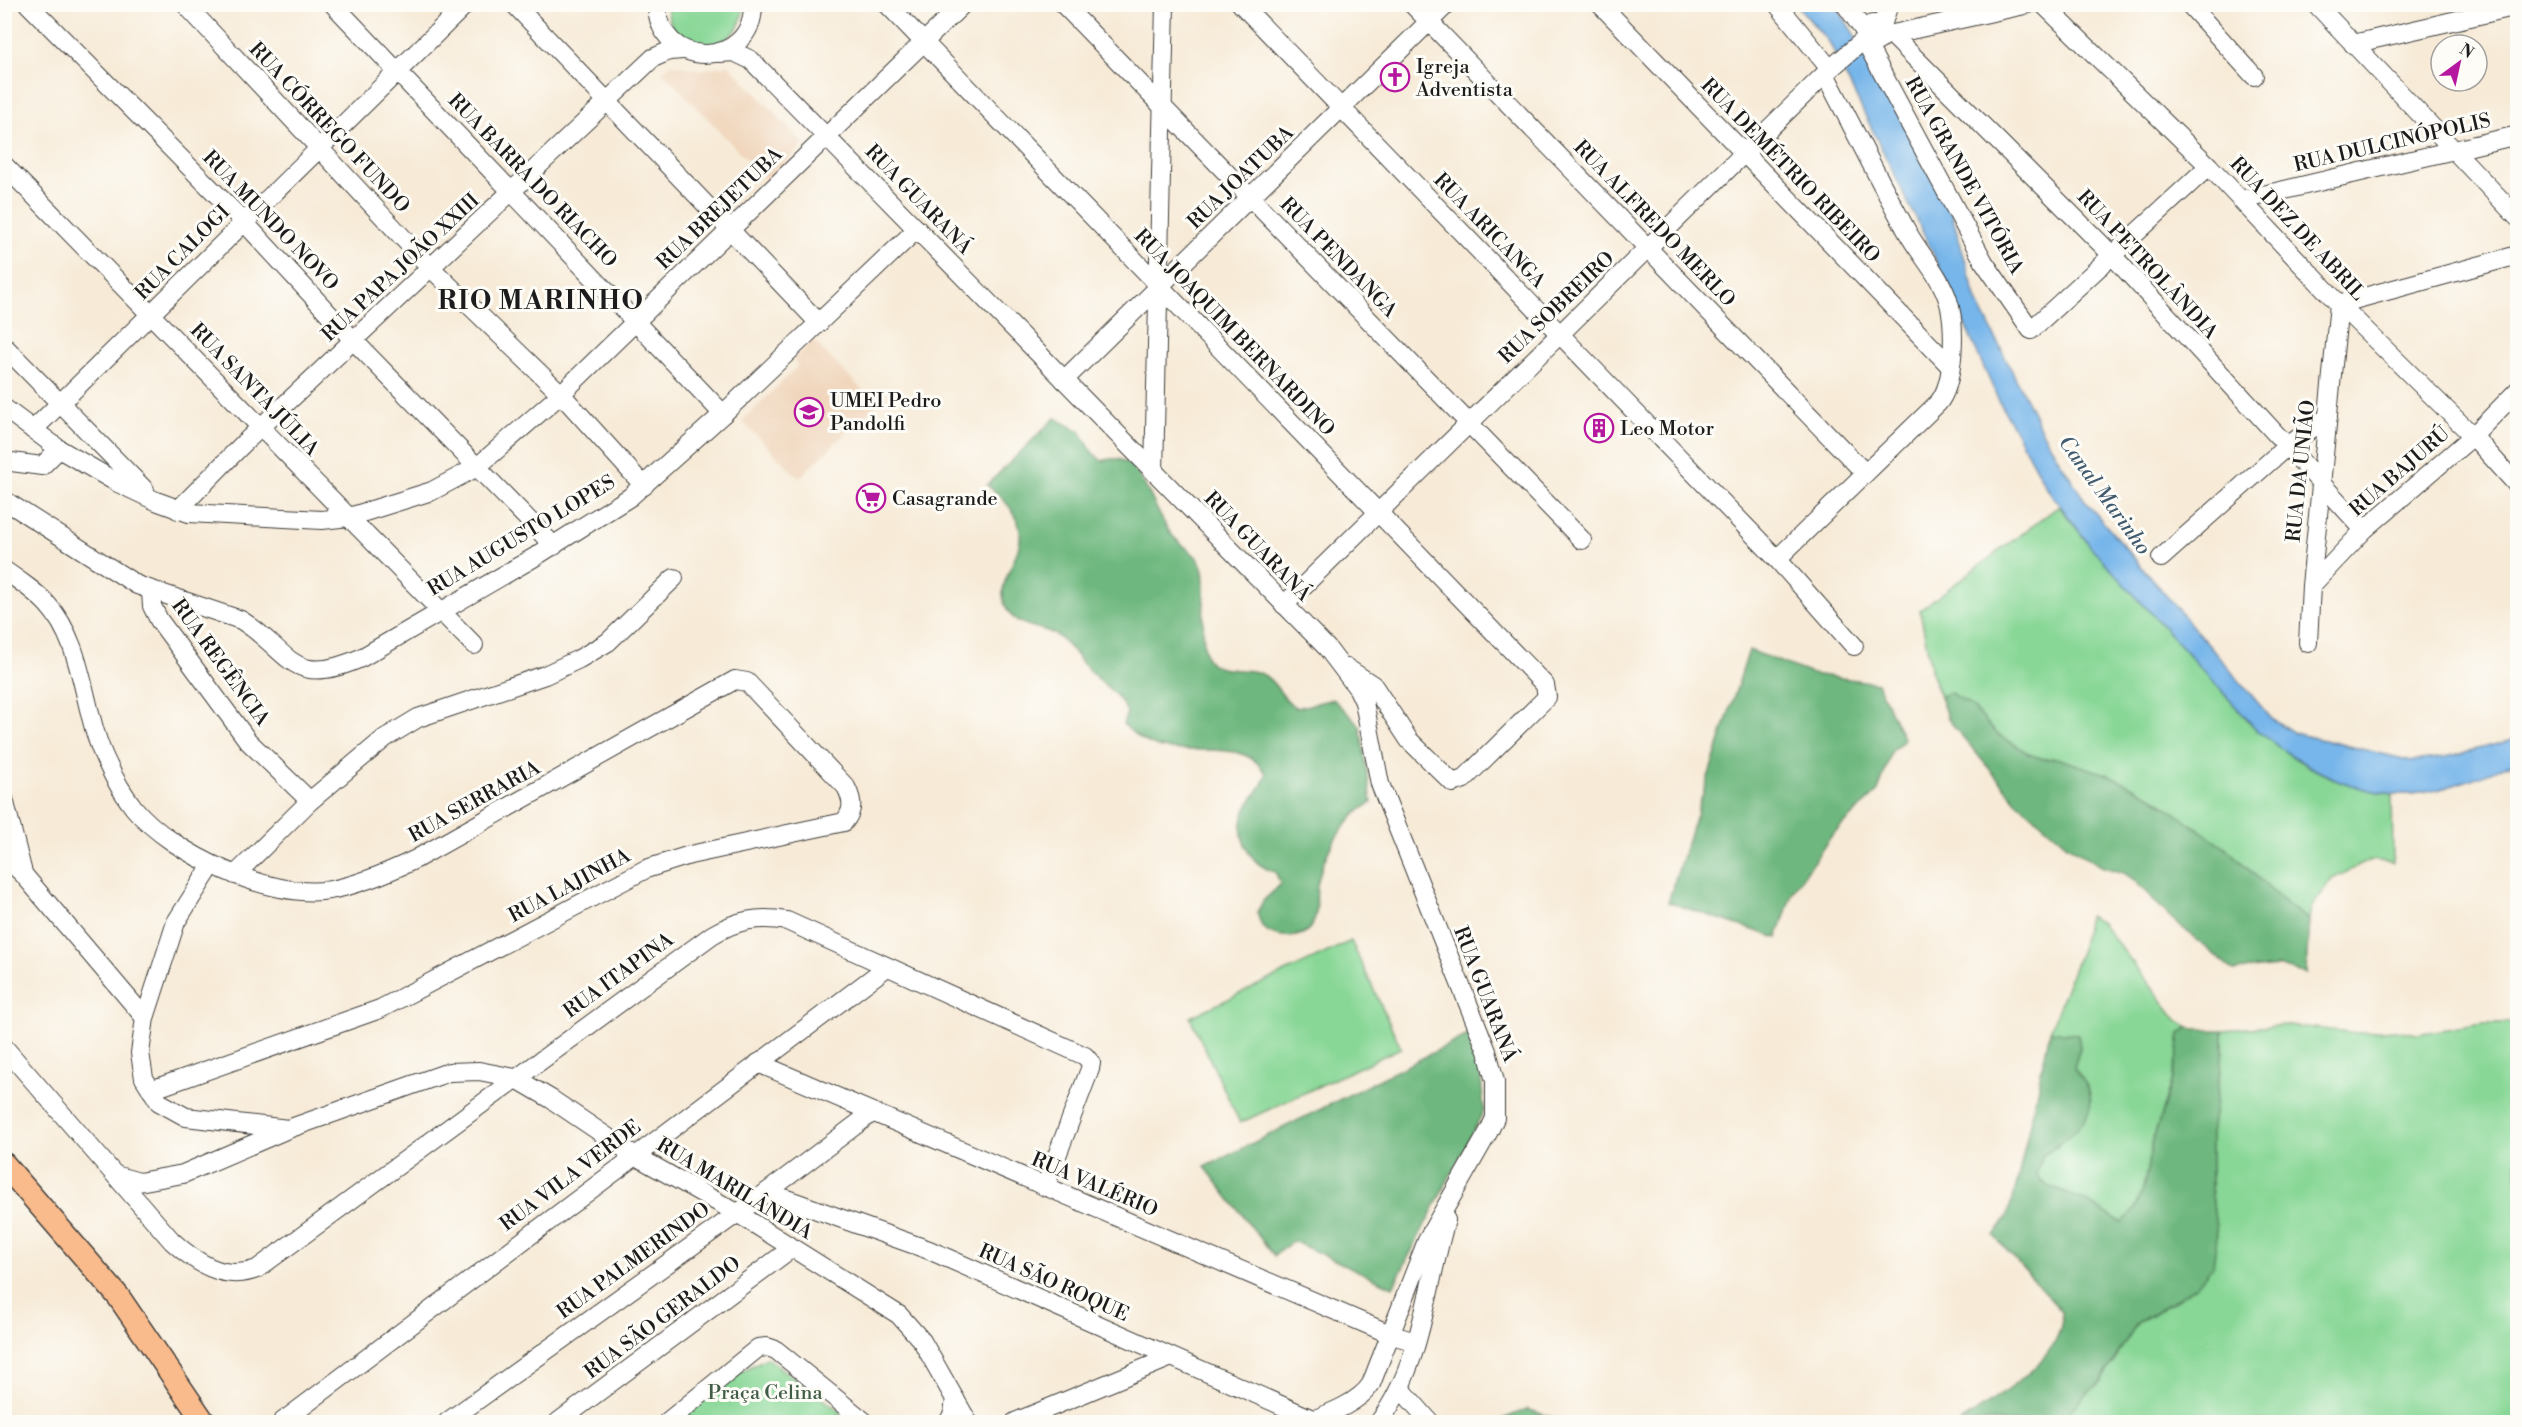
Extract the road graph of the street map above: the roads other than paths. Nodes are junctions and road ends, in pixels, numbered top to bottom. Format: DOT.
graph roads {
  1 [pos="28,4"];
  2 [pos="184,4"];
  3 [pos="333,4"];
  4 [pos="466,4"];
  5 [pos="514,4"];
  6 [pos="657,4"];
  7 [pos="753,4"];
  8 [pos="887,4"];
  9 [pos="963,4"];
  10 [pos="1063,4"];
  11 [pos="1165,4"];
  12 [pos="1241,4"];
  13 [pos="1412,4"];
  14 [pos="1447,4"];
  15 [pos="1600,4"];
  16 [pos="1777,4"];
  17 [pos="1889,4"];
  18 [pos="2029,4"];
  19 [pos="2043,4"];
  20 [pos="2189,4"];
  21 [pos="2316,4"];
  22 [pos="2517,6"];
  23 [pos="1857,8"];
  24 [pos="1429,23"];
  25 [pos="750,24"];
  26 [pos="661,27"];
  27 [pos="1873,36"];
  28 [pos="924,42"];
  29 [pos="2353,44"];
  30 [pos="683,50"];
  31 [pos="720,52"];
  32 [pos="653,58"];
  33 [pos="756,65"];
  34 [pos="1830,69"];
  35 [pos="398,71"];
  36 [pos="2254,76"];
  37 [pos="607,100"];
  38 [pos="1162,106"];
  39 [pos="1342,108"];
  40 [pos="2517,135"];
  41 [pos="826,137"];
  42 [pos="320,148"];
  43 [pos="2453,151"];
  44 [pos="1744,153"];
  45 [pos="4,165"];
  46 [pos="2209,166"];
  47 [pos="512,191"];
  48 [pos="1251,198"];
  49 [pos="2242,201"];
  50 [pos="2517,218"];
  51 [pos="244,222"];
  52 [pos="729,228"];
  53 [pos="917,230"];
  54 [pos="1648,248"];
  55 [pos="2112,254"];
  56 [pos="2517,255"];
  57 [pos="431,268"];
  58 [pos="1160,287"];
  59 [pos="2339,304"];
  60 [pos="151,315"];
  61 [pos="636,320"];
  62 [pos="819,323"];
  63 [pos="1560,334"];
  64 [pos="354,341"];
  65 [pos="4,345"];
  66 [pos="1950,366"];
  67 [pos="1064,380"];
  68 [pos="2517,390"];
  69 [pos="561,394"];
  70 [pos="60,404"];
  71 [pos="4,408"];
  72 [pos="723,414"];
  73 [pos="2328,417"];
  74 [pos="1469,423"];
  75 [pos="262,427"];
  76 [pos="33,430"];
  77 [pos="2473,436"];
  78 [pos="2286,447"];
  79 [pos="59,449"];
  80 [pos="4,461"];
  81 [pos="477,467"];
  82 [pos="1154,472"];
  83 [pos="1865,473"];
  84 [pos="644,486"];
  85 [pos="2321,486"];
  86 [pos="2517,486"];
  87 [pos="4,500"];
  88 [pos="156,501"];
  89 [pos="178,510"];
  90 [pos="1378,513"];
  91 [pos="349,517"];
  92 [pos="2364,530"];
  93 [pos="1582,540"];
  94 [pos="554,546"];
  95 [pos="2161,558"];
  96 [pos="1777,559"];
  97 [pos="4,570"];
  98 [pos="674,578"];
  99 [pos="2311,586"];
  100 [pos="152,592"];
  101 [pos="1284,605"];
  102 [pos="441,609"];
  103 [pos="2308,643"];
  104 [pos="474,645"];
  105 [pos="1854,646"];
  106 [pos="1342,666"];
  107 [pos="741,679"];
  108 [pos="4,799"];
  109 [pos="310,801"];
  110 [pos="4,856"];
  111 [pos="212,865"];
  112 [pos="24,874"];
  113 [pos="235,875"];
  114 [pos="887,967"];
  115 [pos="145,1018"];
  116 [pos="4,1047"];
  117 [pos="758,1063"];
  118 [pos="515,1078"];
  119 [pos="151,1090"];
  120 [pos="873,1112"];
  121 [pos="288,1129"];
  122 [pos="634,1155"];
  123 [pos="4,1164"];
  124 [pos="115,1175"];
  125 [pos="1461,1179"];
  126 [pos="1045,1187"];
  127 [pos="767,1192"];
  128 [pos="737,1213"];
  129 [pos="792,1248"];
  130 [pos="1392,1335"];
  131 [pos="1416,1342"];
  132 [pos="1169,1358"];
  133 [pos="175,1382"];
  134 [pos="1402,1390"];
  135 [pos="1367,1391"];
  136 [pos="955,1399"];
  137 [pos="1382,1418"];
  138 [pos="194,1422"];
  139 [pos="204,1422"];
  140 [pos="282,1422"];
  141 [pos="447,1422"];
  142 [pos="558,1422"];
  143 [pos="667,1422"];
  144 [pos="865,1422"];
  145 [pos="948,1422"];
  146 [pos="968,1422"];
  147 [pos="1015,1422"];
  148 [pos="1313,1422"];
  149 [pos="1430,1422"];
  1 -- 51 [label="street, RUA MUNDO NOVO"];
  2 -- 42 [label="street, RUA CÓRREGO FUNDO"];
  3 -- 35 [label="street, RUA BARRA DO RIACHO"];
  4 -- 35 [label="street, RUA CALOGI"];
  5 -- 37 [label="street"];
  6 -- 26 [label="street"];
  7 -- 25 [label="street"];
  8 -- 28 [label="street, RUA JOAQUIM BERNARDINO"];
  9 -- 28 [label="street, RUA BREJETUBA"];
  10 -- 38 [label="street, RUA PENDANGA"];
  11 -- 38 [label="street"];
  12 -- 39 [label="street, RUA ARICANGA"];
  13 -- 24 [label="street, RUA ALFREDO MERLO"];
  14 -- 24 [label="street, RUA JOATUBA"];
  15 -- 44 [label="street, RUA DEMÉTRIO RIBEIRO"];
  16 -- 34 [label="street"];
  17 -- 27 [label="street"];
  18 -- 27 [label="street"];
  19 -- 46 [label="street, RUA DEZ DE ABRIL"];
  20 -- 36 [label="street"];
  21 -- 29 [label="street"];
  22 -- 29 [label="street"];
  23 -- 27 [label="street"];
  24 -- 39 [label="street, RUA JOATUBA"];
  24 -- 54 [label="street, RUA ALFREDO MERLO"];
  25 -- 31 [label="street"];
  25 -- 33 [label="street"];
  26 -- 30 [label="street"];
  26 -- 32 [label="street"];
  27 -- 34 [label="street, RUA SOBREIRO"];
  27 -- 55 [label="street, RUA PETROLÂNDIA"];
  27 -- 55 [label="street, RUA GRANDE VITÓRIA"];
  28 -- 41 [label="street, RUA BREJETUBA"];
  28 -- 58 [label="street, RUA JOAQUIM BERNARDINO"];
  29 -- 43 [label="street"];
  30 -- 31 [label="street, RUA PAPA JOÃO XXIII"];
  30 -- 32 [label="street, RUA PAPA JOÃO XXIII"];
  31 -- 33 [label="street, RUA GUARANÁ"];
  32 -- 37 [label="street, RUA PAPA JOÃO XXIII"];
  33 -- 41 [label="street, RUA GUARANÁ"];
  34 -- 44 [label="street, RUA SOBREIRO"];
  34 -- 66 [label="street"];
  35 -- 42 [label="street, RUA CALOGI"];
  35 -- 47 [label="street, RUA BARRA DO RIACHO"];
  37 -- 47 [label="street, RUA PAPA JOÃO XXIII"];
  37 -- 52 [label="street"];
  38 -- 48 [label="street, RUA PENDANGA"];
  38 -- 58 [label="street"];
  39 -- 48 [label="street, RUA JOATUBA"];
  39 -- 63 [label="street, RUA ARICANGA"];
  40 -- 43 [label="street, RUA DULCINÓPOLIS"];
  41 -- 52 [label="street, RUA BREJETUBA"];
  41 -- 53 [label="street, RUA GUARANÁ"];
  42 -- 51 [label="street, RUA CALOGI"];
  42 -- 57 [label="street, RUA CÓRREGO FUNDO"];
  43 -- 49 [label="street, RUA DULCINÓPOLIS"];
  43 -- 50 [label="street"];
  44 -- 54 [label="street, RUA SOBREIRO"];
  44 -- 66 [label="street, RUA DEMÉTRIO RIBEIRO"];
  45 -- 60 [label="street, RUA SANTA JÚLIA"];
  46 -- 49 [label="street, RUA DEZ DE ABRIL"];
  46 -- 55 [label="street"];
  47 -- 57 [label="street, RUA PAPA JOÃO XXIII"];
  47 -- 61 [label="street, RUA BARRA DO RIACHO"];
  48 -- 58 [label="street, RUA JOATUBA"];
  48 -- 74 [label="street, RUA PENDANGA"];
  49 -- 59 [label="street, RUA DEZ DE ABRIL"];
  51 -- 60 [label="street, RUA CALOGI"];
  51 -- 64 [label="street, RUA MUNDO NOVO"];
  52 -- 61 [label="street, RUA BREJETUBA"];
  52 -- 62 [label="street"];
  53 -- 62 [label="street, RUA AUGUSTO LOPES"];
  53 -- 67 [label="street, RUA GUARANÁ"];
  54 -- 63 [label="street, RUA SOBREIRO"];
  54 -- 83 [label="street, RUA ALFREDO MERLO"];
  55 -- 78 [label="street, RUA PETROLÂNDIA"];
  56 -- 59 [label="street"];
  57 -- 64 [label="street, RUA PAPA JOÃO XXIII"];
  57 -- 69 [label="street, RUA CÓRREGO FUNDO"];
  58 -- 67 [label="street, RUA JOATUBA"];
  58 -- 82 [label="street"];
  58 -- 90 [label="street, RUA JOAQUIM BERNARDINO"];
  59 -- 73 [label="street, RUA DA UNIÃO"];
  59 -- 77 [label="street, RUA DEZ DE ABRIL"];
  60 -- 70 [label="street, RUA CALOGI"];
  60 -- 75 [label="street, RUA SANTA JÚLIA"];
  61 -- 69 [label="street, RUA BREJETUBA"];
  61 -- 72 [label="street, RUA BARRA DO RIACHO"];
  62 -- 72 [label="street, RUA AUGUSTO LOPES"];
  63 -- 74 [label="street, RUA SOBREIRO"];
  63 -- 96 [label="street, RUA ARICANGA"];
  64 -- 75 [label="street, RUA PAPA JOÃO XXIII"];
  64 -- 81 [label="street, RUA MUNDO NOVO"];
  65 -- 70 [label="street"];
  66 -- 83 [label="street"];
  67 -- 82 [label="street, RUA GUARANÁ"];
  68 -- 77 [label="street, RUA BAJURÚ"];
  69 -- 81 [label="street, RUA BREJETUBA"];
  69 -- 84 [label="street, RUA CÓRREGO FUNDO"];
  70 -- 76 [label="street, RUA CALOGI"];
  70 -- 88 [label="street"];
  71 -- 76 [label="street, RUA BREJETUBA"];
  72 -- 84 [label="street, RUA AUGUSTO LOPES"];
  73 -- 78 [label="street"];
  73 -- 85 [label="street, RUA DA UNIÃO"];
  74 -- 90 [label="street, RUA SOBREIRO"];
  74 -- 93 [label="street, RUA PENDANGA"];
  75 -- 89 [label="street, RUA PAPA JOÃO XXIII"];
  75 -- 91 [label="street, RUA SANTA JÚLIA"];
  76 -- 79 [label="street, RUA BREJETUBA"];
  77 -- 86 [label="street, RUA DEZ DE ABRIL"];
  77 -- 92 [label="street, RUA BAJURÚ"];
  78 -- 85 [label="street, RUA PETROLÂNDIA"];
  78 -- 95 [label="street"];
  79 -- 80 [label="street"];
  79 -- 88 [label="street, RUA BREJETUBA"];
  81 -- 91 [label="street, RUA BREJETUBA"];
  81 -- 94 [label="street, RUA MUNDO NOVO"];
  82 -- 101 [label="street, RUA GUARANÁ"];
  83 -- 96 [label="street"];
  84 -- 94 [label="street, RUA AUGUSTO LOPES"];
  85 -- 92 [label="street, RUA PETROLÂNDIA"];
  85 -- 99 [label="street, RUA DA UNIÃO"];
  87 -- 100 [label="street, RUA REGÊNCIA"];
  88 -- 89 [label="street, RUA BREJETUBA"];
  89 -- 91 [label="street, RUA BREJETUBA"];
  90 -- 101 [label="street, RUA SOBREIRO"];
  90 -- 106 [label="street, RUA JOAQUIM BERNARDINO"];
  91 -- 102 [label="street, RUA SANTA JÚLIA"];
  92 -- 99 [label="street, RUA BAJURÚ"];
  94 -- 102 [label="street, RUA AUGUSTO LOPES"];
  96 -- 105 [label="street, RUA ARICANGA"];
  97 -- 111 [label="street, RUA SERRARIA"];
  98 -- 109 [label="street"];
  99 -- 103 [label="street, RUA DA UNIÃO"];
  100 -- 102 [label="street, RUA AUGUSTO LOPES"];
  100 -- 109 [label="street, RUA REGÊNCIA"];
  101 -- 106 [label="street, RUA GUARANÁ"];
  102 -- 104 [label="street, RUA SANTA JÚLIA"];
  106 -- 125 [label="street, RUA GUARANÁ"];
  107 -- 113 [label="street, RUA SERRARIA"];
  107 -- 119 [label="street, RUA LAJINHA"];
  108 -- 112 [label="street"];
  109 -- 113 [label="street"];
  110 -- 112 [label="street"];
  111 -- 113 [label="street, RUA SERRARIA"];
  111 -- 115 [label="street"];
  112 -- 115 [label="street"];
  114 -- 117 [label="street, RUA VILA VERDE"];
  114 -- 118 [label="street, RUA ITAPINA"];
  114 -- 126 [label="street, RUA ITAPINA"];
  115 -- 119 [label="street"];
  116 -- 124 [label="street, RUA ITAPINA"];
  117 -- 120 [label="street, RUA VALÉRIO"];
  117 -- 122 [label="street, RUA VILA VERDE"];
  118 -- 121 [label="street, RUA MARILÂNDIA"];
  118 -- 122 [label="street, RUA MARILÂNDIA"];
  118 -- 124 [label="street, RUA ITAPINA"];
  119 -- 121 [label="street"];
  120 -- 126 [label="street, RUA VALÉRIO"];
  120 -- 127 [label="street, RUA PALMERINDO"];
  121 -- 124 [label="street, RUA MARILÂNDIA"];
  122 -- 128 [label="street, RUA MARILÂNDIA"];
  122 -- 140 [label="street, RUA VILA VERDE"];
  123 -- 133 [label="main road"];
  125 -- 130 [label="street, RUA GUARANÁ"];
  125 -- 131 [label="street, RUA GUARANÁ"];
  126 -- 130 [label="street, RUA VALÉRIO"];
  127 -- 128 [label="street, RUA PALMERINDO"];
  127 -- 132 [label="street, RUA SÃO ROQUE"];
  128 -- 129 [label="street, RUA MARILÂNDIA"];
  128 -- 141 [label="street, RUA PALMERINDO"];
  129 -- 136 [label="street, RUA MARILÂNDIA"];
  129 -- 142 [label="street, RUA SÃO GERALDO"];
  130 -- 131 [label="street, RUA VALÉRIO"];
  130 -- 135 [label="street, RUA GUARANÁ"];
  131 -- 134 [label="street, RUA GUARANÁ"];
  132 -- 147 [label="street"];
  132 -- 148 [label="street, RUA SÃO ROQUE"];
  133 -- 138 [label="main road"];
  133 -- 139 [label="main road"];
  134 -- 137 [label="street, RUA GUARANÁ"];
  134 -- 149 [label="street"];
  135 -- 137 [label="street"];
  135 -- 148 [label="street"];
  136 -- 145 [label="street"];
  136 -- 146 [label="street, RUA MARILÂNDIA"];
  143 -- 144 [label="street"];
}
